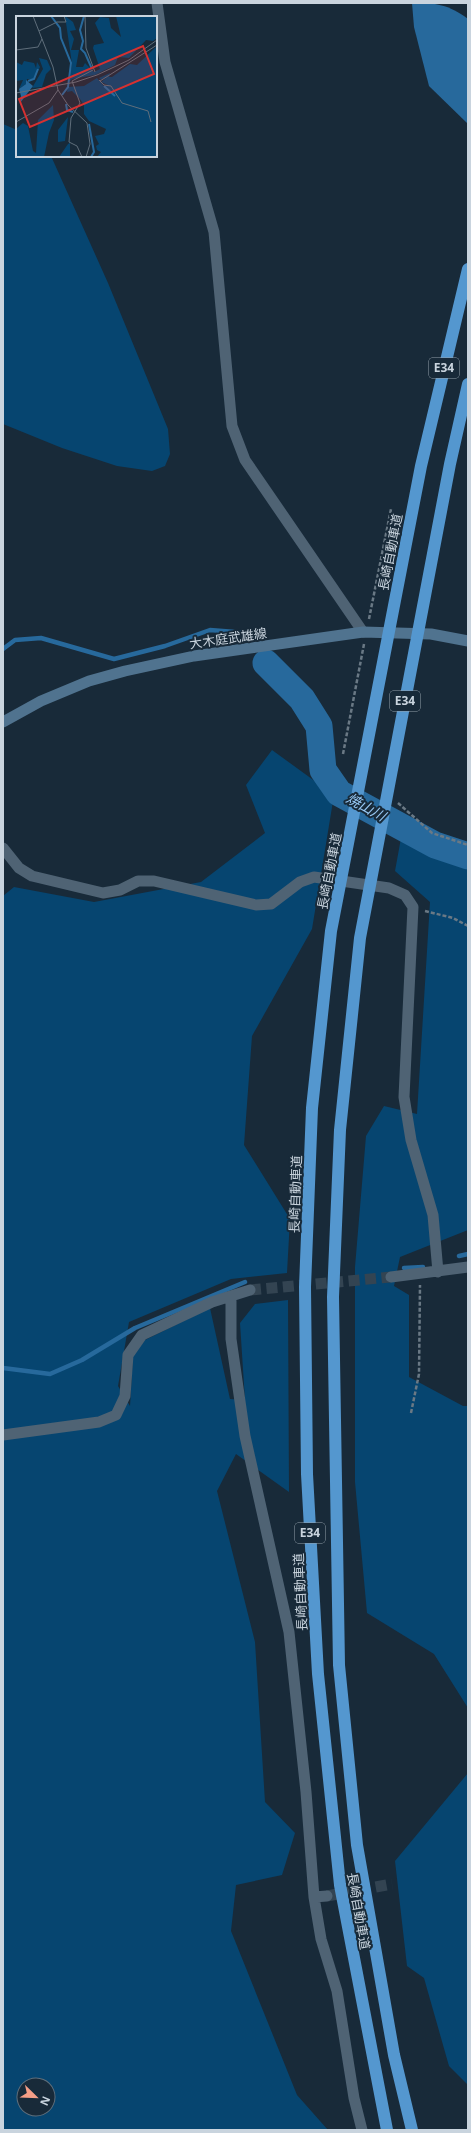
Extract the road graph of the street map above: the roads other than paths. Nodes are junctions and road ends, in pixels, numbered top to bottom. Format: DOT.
graph roads {
  1 [pos="157,3"];
  2 [pos="468,269"];
  3 [pos="468,384"];
  4 [pos="363,632"];
  5 [pos="468,641"];
  6 [pos="3,722"];
  7 [pos="3,848"];
  8 [pos="468,1267"];
  9 [pos="438,1272"];
  10 [pos="391,1277"];
  11 [pos="250,1290"];
  12 [pos="231,1297"];
  13 [pos="3,1435"];
  14 [pos="327,1896"];
  15 [pos="314,1897"];
  16 [pos="362,2130"];
  17 [pos="387,2130"];
  18 [pos="412,2130"];
  1 -- 4 [label="street"];
  2 -- 17 [label="highway, 長崎自動車道 / E34"];
  3 -- 18 [label="highway, 長崎自動車道 / E34"];
  4 -- 5 [label="main road, 大木庭武雄線"];
  4 -- 6 [label="main road, 大木庭武雄線"];
  7 -- 9 [label="street"];
  8 -- 9 [label="street"];
  9 -- 10 [label="street"];
  11 -- 12 [label="street"];
  12 -- 13 [label="street"];
  12 -- 15 [label="street"];
  14 -- 15 [label="street"];
  15 -- 16 [label="street"];
}
